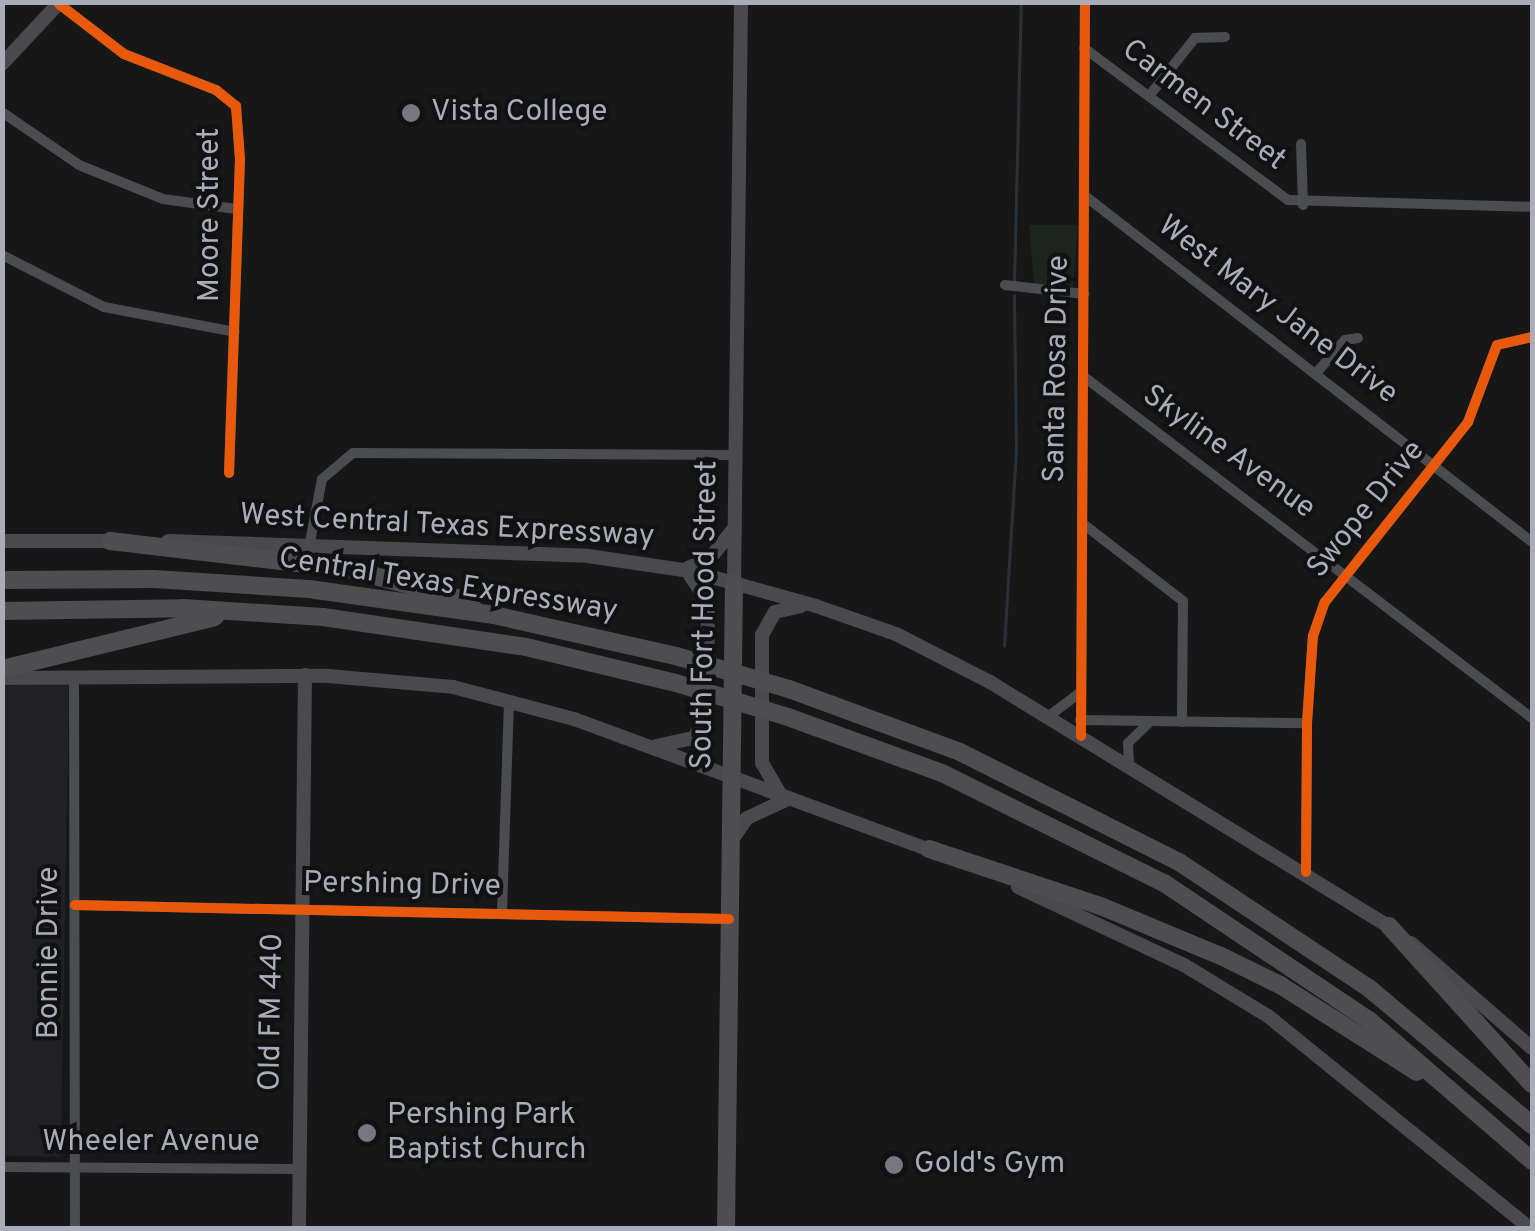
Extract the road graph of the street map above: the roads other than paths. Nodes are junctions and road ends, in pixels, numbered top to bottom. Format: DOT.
graph roads {
  1 [pos="741,2"];
  2 [pos="1085,2"];
  3 [pos="59,3"];
  4 [pos="1225,37"];
  5 [pos="1084,48"];
  6 [pos="2,64"];
  7 [pos="1149,96"];
  8 [pos="2,112"];
  9 [pos="1301,144"];
  10 [pos="1085,196"];
  11 [pos="1303,205"];
  12 [pos="1532,207"];
  13 [pos="236,209"];
  14 [pos="2,255"];
  15 [pos="1004,285"];
  16 [pos="1084,294"];
  17 [pos="235,332"];
  18 [pos="1532,337"];
  19 [pos="1358,338"];
  20 [pos="1318,371"];
  21 [pos="1082,376"];
  22 [pos="736,455"];
  23 [pos="1434,465"];
  24 [pos="228,472"];
  25 [pos="1082,524"];
  26 [pos="735,526"];
  27 [pos="1530,535"];
  28 [pos="2,540"];
  29 [pos="110,540"];
  30 [pos="310,542"];
  31 [pos="683,570"];
  32 [pos="1345,570"];
  33 [pos="2,580"];
  34 [pos="734,583"];
  35 [pos="816,606"];
  36 [pos="2,611"];
  37 [pos="250,611"];
  38 [pos="584,632"];
  39 [pos="2,669"];
  40 [pos="306,675"];
  41 [pos="74,676"];
  42 [pos="2,678"];
  43 [pos="1080,692"];
  44 [pos="509,700"];
  45 [pos="1049,716"];
  46 [pos="1532,718"];
  47 [pos="1151,721"];
  48 [pos="1182,722"];
  49 [pos="1307,723"];
  50 [pos="1081,728"];
  51 [pos="650,747"];
  52 [pos="1129,764"];
  53 [pos="731,778"];
  54 [pos="787,800"];
  55 [pos="730,841"];
  56 [pos="929,849"];
  57 [pos="1306,872"];
  58 [pos="74,905"];
  59 [pos="302,910"];
  60 [pos="502,912"];
  61 [pos="730,919"];
  62 [pos="1389,926"];
  63 [pos="1532,1048"];
  64 [pos="1532,1084"];
  65 [pos="1450,1086"];
  66 [pos="1532,1125"];
  67 [pos="1532,1161"];
  68 [pos="75,1167"];
  69 [pos="2,1168"];
  70 [pos="299,1168"];
  71 [pos="75,1228"];
  72 [pos="298,1228"];
  73 [pos="726,1228"];
  74 [pos="1530,1228"];
  1 -- 22 [label="main road, South Fort Hood Street"];
  2 -- 5 [label="street, Santa Rosa Drive"];
  3 -- 6 [label="main road"];
  3 -- 13 [label="street, Moore Street"];
  4 -- 7 [label="street"];
  5 -- 7 [label="street, Carmen Street"];
  5 -- 10 [label="street, Santa Rosa Drive"];
  7 -- 11 [label="street, Carmen Street"];
  8 -- 13 [label="street"];
  9 -- 11 [label="street"];
  10 -- 16 [label="street, Santa Rosa Drive"];
  10 -- 20 [label="street, West Mary Jane Drive"];
  11 -- 12 [label="street, Carmen Street"];
  13 -- 17 [label="street, Moore Street"];
  14 -- 17 [label="street"];
  15 -- 16 [label="street"];
  16 -- 21 [label="street, Santa Rosa Drive"];
  17 -- 24 [label="street, Moore Street"];
  18 -- 23 [label="street, Swope Drive"];
  19 -- 20 [label="street"];
  20 -- 23 [label="street, West Mary Jane Drive"];
  21 -- 25 [label="street, Santa Rosa Drive"];
  21 -- 32 [label="street, Skyline Avenue"];
  22 -- 26 [label="main road, South Fort Hood Street"];
  22 -- 30 [label="street"];
  23 -- 27 [label="street, West Mary Jane Drive"];
  23 -- 32 [label="street, Swope Drive"];
  25 -- 43 [label="street, Santa Rosa Drive"];
  25 -- 48 [label="street"];
  26 -- 31 [label="main road"];
  26 -- 34 [label="main road, South Fort Hood Street"];
  28 -- 29 [label="main road, West Central Texas Expressway"];
  29 -- 30 [label="main road, West Central Texas Expressway"];
  29 -- 38 [label="highway"];
  30 -- 31 [label="main road, West Central Texas Expressway"];
  31 -- 34 [label="main road, West Central Texas Expressway"];
  31 -- 51 [label="main road"];
  32 -- 46 [label="street, Skyline Avenue"];
  32 -- 49 [label="street, Swope Drive"];
  33 -- 38 [label="highway, Central Texas Expressway"];
  34 -- 35 [label="main road, West Central Texas Expressway"];
  34 -- 53 [label="highway, South Fort Hood Street"];
  35 -- 45 [label="main road, West Central Texas Expressway"];
  35 -- 54 [label="main road"];
  36 -- 37 [label="highway, Central Texas Expressway"];
  37 -- 39 [label="highway"];
  37 -- 65 [label="highway, Central Texas Expressway, bridge"];
  38 -- 66 [label="highway, Central Texas Expressway, bridge"];
  40 -- 41 [label="main road"];
  40 -- 44 [label="main road"];
  40 -- 59 [label="main road, Old FM 440"];
  41 -- 42 [label="main road"];
  41 -- 58 [label="street, Bonnie Drive"];
  43 -- 45 [label="street"];
  43 -- 50 [label="street, Santa Rosa Drive"];
  44 -- 51 [label="main road"];
  44 -- 60 [label="street"];
  45 -- 50 [label="main road, West Central Texas Expressway"];
  47 -- 48 [label="street"];
  47 -- 50 [label="street"];
  47 -- 52 [label="street"];
  48 -- 49 [label="street"];
  49 -- 57 [label="street, Swope Drive"];
  50 -- 52 [label="main road, West Central Texas Expressway"];
  51 -- 53 [label="main road"];
  52 -- 57 [label="main road, West Central Texas Expressway"];
  53 -- 54 [label="main road"];
  53 -- 55 [label="highway, South Fort Hood Street"];
  54 -- 55 [label="main road"];
  54 -- 56 [label="main road"];
  55 -- 61 [label="highway, South Fort Hood Street"];
  56 -- 65 [label="highway"];
  56 -- 74 [label="main road"];
  57 -- 62 [label="main road, West Central Texas Expressway"];
  58 -- 59 [label="street, Pershing Drive"];
  58 -- 68 [label="street, Bonnie Drive"];
  59 -- 60 [label="street, Pershing Drive"];
  59 -- 70 [label="main road, Old FM 440"];
  60 -- 61 [label="street, Pershing Drive"];
  61 -- 73 [label="highway, South Fort Hood Street"];
  62 -- 63 [label="main road, West Central Texas Expressway"];
  62 -- 64 [label="highway"];
  65 -- 67 [label="highway, Central Texas Expressway"];
  68 -- 69 [label="street, Wheeler Avenue"];
  68 -- 70 [label="street, Wheeler Avenue"];
  68 -- 71 [label="street, Bonnie Drive"];
  70 -- 72 [label="main road, Old FM 440"];
}
